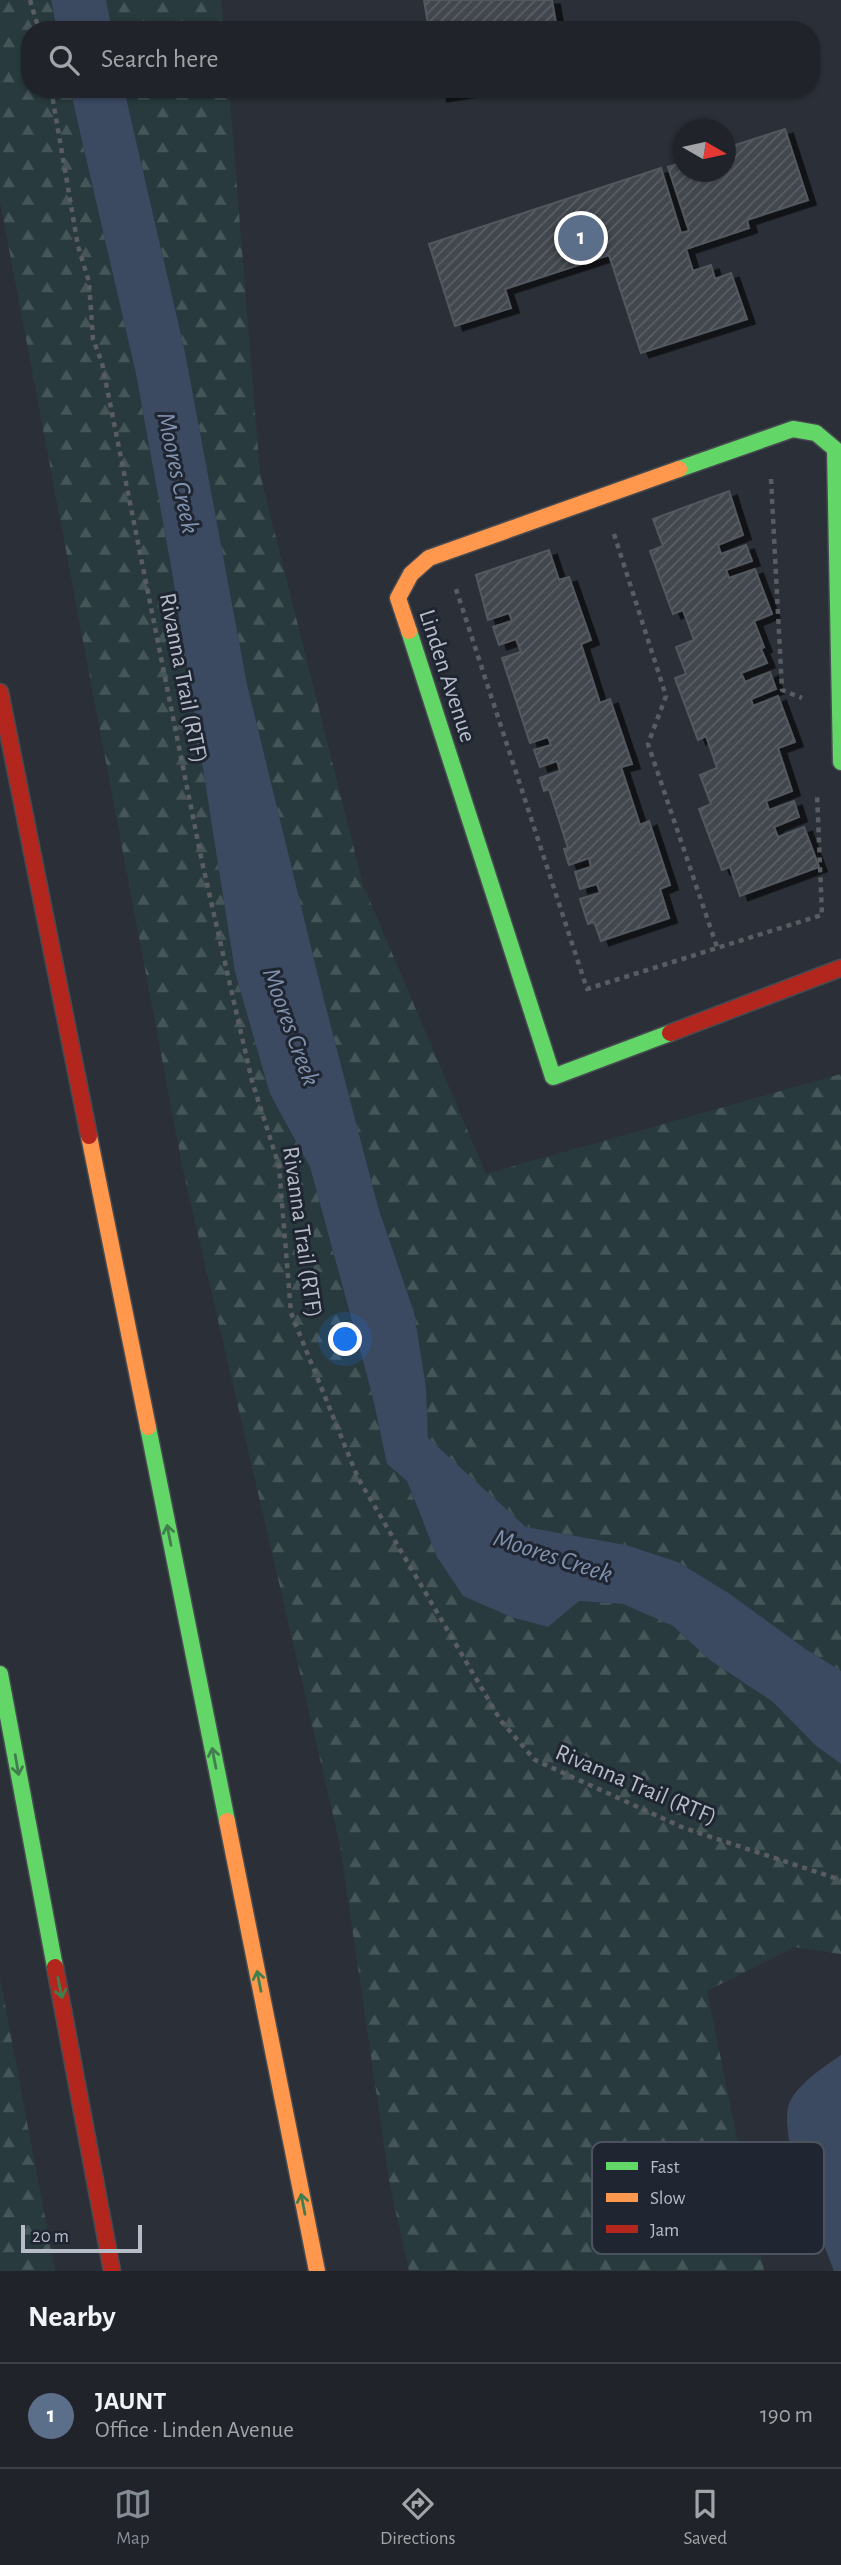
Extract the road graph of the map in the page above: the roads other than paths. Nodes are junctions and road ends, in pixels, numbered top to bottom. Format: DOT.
graph roads {
  1 [pos="0,692"];
  2 [pos="841,762"];
  3 [pos="841,968"];
  4 [pos="0,1674"];
  5 [pos="112,2271"];
  6 [pos="317,2271"];
  6 -- 1 [label="main road, one-way"];
  2 -- 3 [label="main road, Linden Avenue"];
  4 -- 5 [label="main road, one-way"];
}
